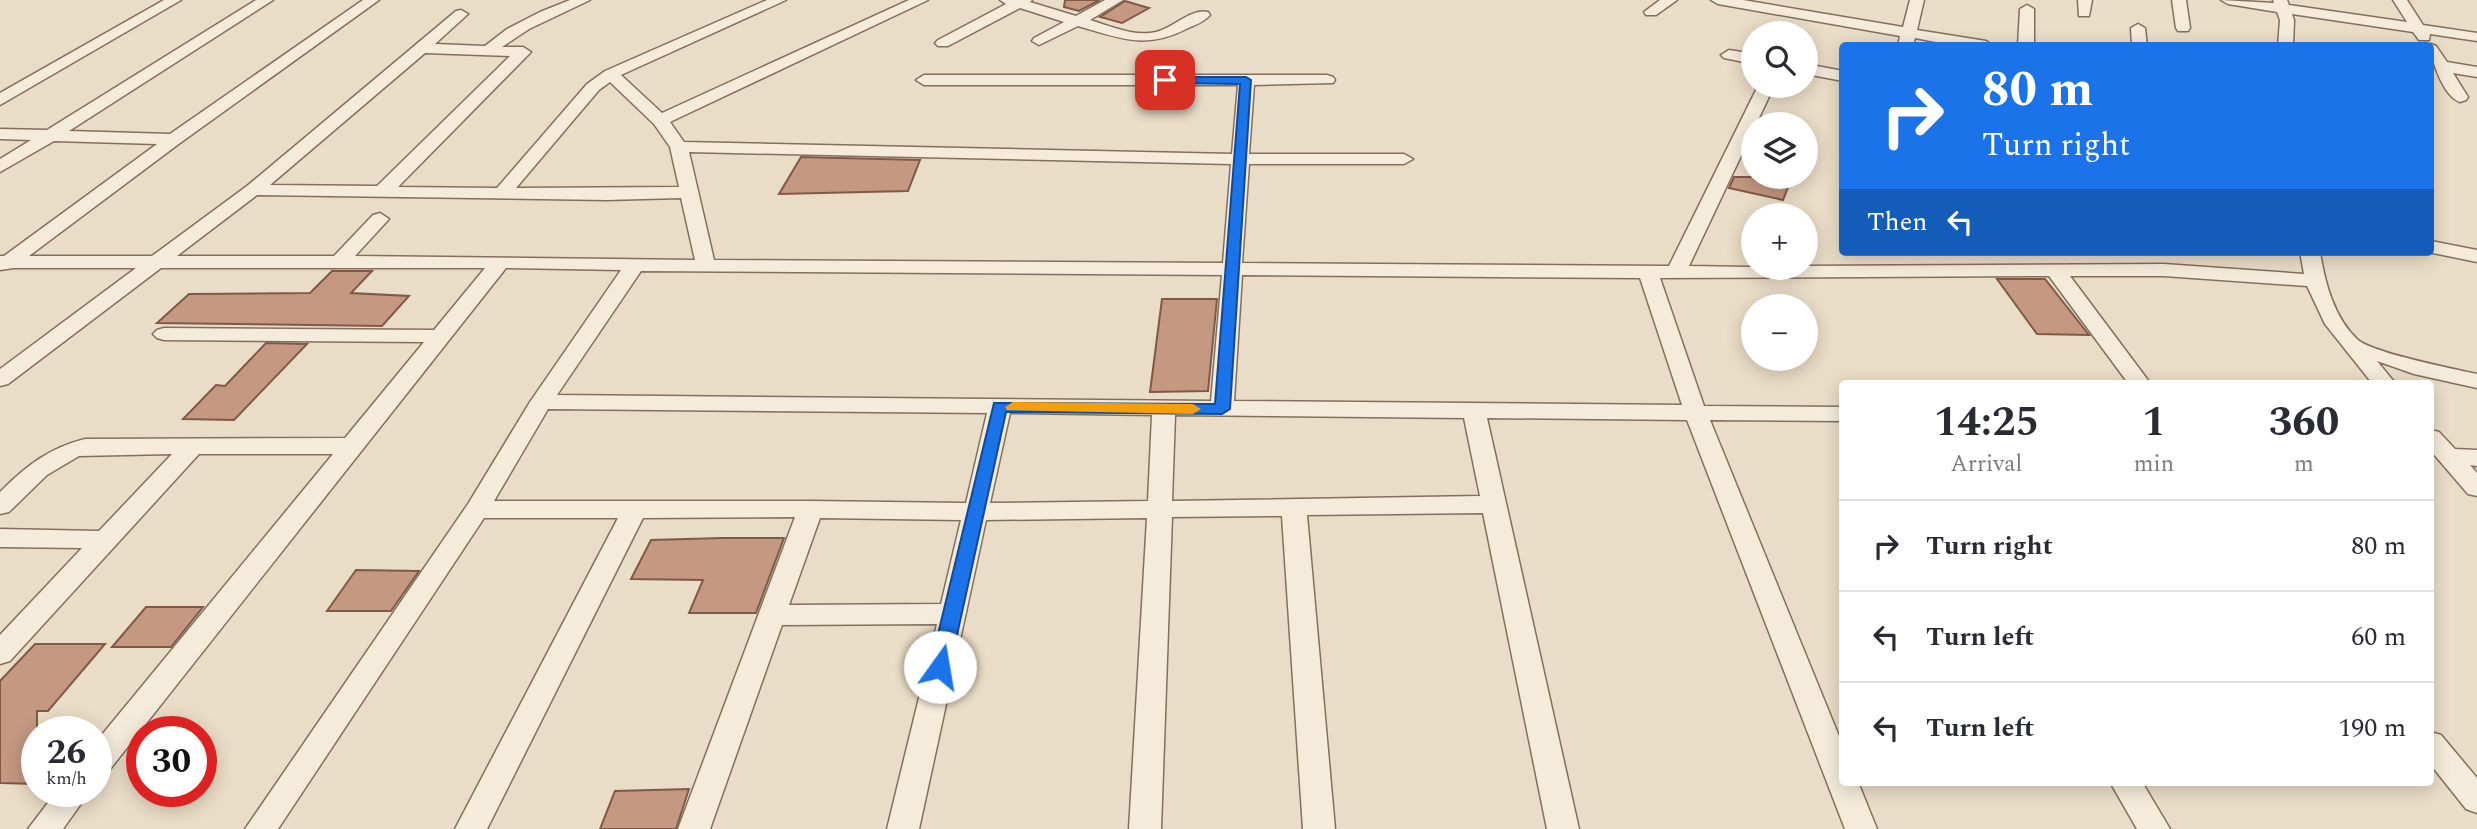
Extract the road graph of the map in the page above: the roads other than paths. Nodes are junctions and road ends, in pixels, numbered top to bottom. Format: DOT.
graph roads {
  1 [pos="174,0"];
  2 [pos="266,0"];
  3 [pos="372,0"];
  4 [pos="583,0"];
  5 [pos="779,0"];
  6 [pos="921,0"];
  7 [pos="1116,0"];
  8 [pos="1670,0"];
  9 [pos="1718,0"];
  10 [pos="1917,0"];
  11 [pos="2179,0"];
  12 [pos="2228,0"];
  13 [pos="2400,0"];
  14 [pos="1017,1"];
  15 [pos="2282,4"];
  16 [pos="1805,7"];
  17 [pos="2027,9"];
  18 [pos="1651,12"];
  19 [pos="461,13"];
  20 [pos="1203,15"];
  21 [pos="1076,19"];
  22 [pos="2138,28"];
  23 [pos="2419,28"];
  24 [pos="2183,29"];
  25 [pos="2477,37"];
  26 [pos="1907,39"];
  27 [pos="1038,41"];
  28 [pos="1941,42"];
  29 [pos="2026,42"];
  30 [pos="2140,42"];
  31 [pos="2285,42"];
  32 [pos="2427,42"];
  33 [pos="943,43"];
  34 [pos="423,48"];
  35 [pos="490,49"];
  36 [pos="2434,54"];
  37 [pos="1729,55"];
  38 [pos="1741,57"];
  39 [pos="2441,66"];
  40 [pos="1818,71"];
  41 [pos="2477,72"];
  42 [pos="611,74"];
  43 [pos="1839,75"];
  44 [pos="924,80"];
  45 [pos="1246,80"];
  46 [pos="1327,80"];
  47 [pos="2460,97"];
  48 [pos="1760,98"];
  49 [pos="0,100"];
  50 [pos="660,120"];
  51 [pos="0,134"];
  52 [pos="50,135"];
  53 [pos="174,139"];
  54 [pos="680,147"];
  55 [pos="1239,159"];
  56 [pos="1404,159"];
  57 [pos="0,167"];
  58 [pos="253,190"];
  59 [pos="381,192"];
  60 [pos="503,192"];
  61 [pos="689,192"];
  62 [pos="380,219"];
  63 [pos="2434,248"];
  64 [pos="2311,256"];
  65 [pos="2477,256"];
  66 [pos="1999,261"];
  67 [pos="2163,261"];
  68 [pos="339,262"];
  69 [pos="500,262"];
  70 [pos="1849,262"];
  71 [pos="155,263"];
  72 [pos="3,264"];
  73 [pos="635,265"];
  74 [pos="706,265"];
  75 [pos="1234,268"];
  76 [pos="1648,272"];
  77 [pos="1676,272"];
  78 [pos="2057,272"];
  79 [pos="2314,281"];
  80 [pos="164,334"];
  81 [pos="441,336"];
  82 [pos="2353,346"];
  83 [pos="0,379"];
  84 [pos="2137,380"];
  85 [pos="2381,380"];
  86 [pos="2477,381"];
  87 [pos="541,402"];
  88 [pos="1000,407"];
  89 [pos="1164,409"];
  90 [pos="1222,409"];
  91 [pos="1474,412"];
  92 [pos="1696,414"];
  93 [pos="1839,414"];
  94 [pos="2434,440"];
  95 [pos="194,445"];
  96 [pos="352,446"];
  97 [pos="2448,456"];
  98 [pos="2477,458"];
  99 [pos="2477,488"];
  100 [pos="1493,504"];
  101 [pos="0,506"];
  102 [pos="1294,506"];
  103 [pos="1159,508"];
  104 [pos="635,509"];
  105 [pos="811,509"];
  106 [pos="477,510"];
  107 [pos="975,512"];
  108 [pos="0,538"];
  109 [pos="106,540"];
  110 [pos="952,614"];
  111 [pos="773,615"];
  112 [pos="0,653"];
  113 [pos="112,744"];
  114 [pos="2434,748"];
  115 [pos="1839,774"];
  116 [pos="1844,786"];
  117 [pos="2127,786"];
  118 [pos="2477,800"];
  119 [pos="62,807"];
  120 [pos="44,829"];
  121 [pos="261,829"];
  122 [pos="471,829"];
  123 [pos="695,829"];
  124 [pos="903,829"];
  125 [pos="1145,829"];
  126 [pos="1319,829"];
  127 [pos="1563,829"];
  128 [pos="1861,829"];
  129 [pos="2154,829"];
  1 -- 49 [label="street"];
  2 -- 52 [label="street"];
  3 -- 53 [label="street"];
  4 -- 35 [label="street"];
  5 -- 42 [label="street"];
  6 -- 50 [label="street"];
  7 -- 21 [label="street"];
  8 -- 18 [label="street"];
  9 -- 16 [label="street"];
  10 -- 26 [label="street"];
  11 -- 24 [label="street"];
  12 -- 15 [label="street"];
  13 -- 23 [label="street"];
  14 -- 21 [label="street"];
  14 -- 33 [label="street"];
  15 -- 23 [label="street"];
  15 -- 31 [label="street"];
  16 -- 26 [label="street"];
  17 -- 29 [label="street"];
  19 -- 34 [label="street"];
  20 -- 21 [label="street"];
  21 -- 27 [label="street"];
  22 -- 30 [label="street"];
  23 -- 25 [label="street"];
  23 -- 32 [label="street"];
  26 -- 28 [label="street"];
  34 -- 35 [label="street"];
  34 -- 58 [label="street"];
  35 -- 59 [label="street"];
  36 -- 39 [label="street"];
  37 -- 38 [label="street"];
  39 -- 41 [label="street"];
  39 -- 47 [label="street"];
  40 -- 43 [label="street"];
  42 -- 50 [label="street"];
  42 -- 60 [label="street"];
  44 -- 45 [label="street"];
  45 -- 46 [label="street"];
  45 -- 55 [label="street"];
  48 -- 77 [label="street"];
  50 -- 54 [label="street"];
  51 -- 52 [label="street"];
  52 -- 53 [label="street"];
  52 -- 57 [label="street"];
  53 -- 72 [label="street"];
  54 -- 55 [label="street"];
  54 -- 61 [label="street"];
  55 -- 56 [label="street"];
  55 -- 75 [label="street"];
  58 -- 59 [label="street"];
  58 -- 71 [label="street"];
  59 -- 60 [label="street"];
  60 -- 61 [label="street"];
  61 -- 74 [label="street"];
  62 -- 68 [label="street"];
  63 -- 65 [label="street"];
  64 -- 79 [label="street"];
  66 -- 70 [label="street"];
  66 -- 78 [label="street"];
  67 -- 78 [label="street"];
  67 -- 79 [label="street"];
  68 -- 69 [label="street"];
  68 -- 71 [label="street"];
  69 -- 73 [label="street"];
  69 -- 81 [label="street"];
  70 -- 77 [label="street"];
  71 -- 72 [label="street"];
  71 -- 83 [label="street"];
  73 -- 74 [label="street"];
  73 -- 87 [label="street"];
  74 -- 75 [label="street"];
  75 -- 76 [label="street"];
  75 -- 90 [label="street"];
  76 -- 77 [label="street"];
  76 -- 92 [label="street"];
  78 -- 84 [label="street"];
  79 -- 82 [label="street"];
  80 -- 81 [label="street"];
  81 -- 96 [label="street"];
  82 -- 85 [label="street"];
  82 -- 86 [label="street"];
  87 -- 88 [label="street"];
  87 -- 106 [label="street"];
  88 -- 89 [label="street"];
  88 -- 107 [label="street"];
  89 -- 90 [label="street"];
  89 -- 103 [label="street"];
  90 -- 91 [label="street"];
  91 -- 92 [label="street"];
  91 -- 100 [label="street"];
  92 -- 93 [label="street"];
  92 -- 115 [label="street"];
  94 -- 97 [label="street"];
  95 -- 96 [label="street"];
  95 -- 101 [label="street"];
  95 -- 109 [label="street"];
  96 -- 113 [label="street"];
  97 -- 98 [label="street"];
  97 -- 99 [label="street"];
  100 -- 102 [label="street"];
  100 -- 127 [label="street"];
  102 -- 103 [label="street"];
  102 -- 126 [label="street"];
  103 -- 107 [label="street"];
  103 -- 125 [label="street"];
  104 -- 105 [label="street"];
  104 -- 106 [label="street"];
  104 -- 122 [label="street"];
  105 -- 107 [label="street"];
  105 -- 111 [label="street"];
  106 -- 121 [label="street"];
  107 -- 110 [label="street"];
  108 -- 109 [label="street"];
  109 -- 112 [label="street"];
  110 -- 111 [label="street"];
  110 -- 124 [label="street"];
  111 -- 123 [label="street"];
  114 -- 118 [label="street"];
  116 -- 128 [label="street"];
  117 -- 129 [label="street"];
  119 -- 120 [label="street"];
}
